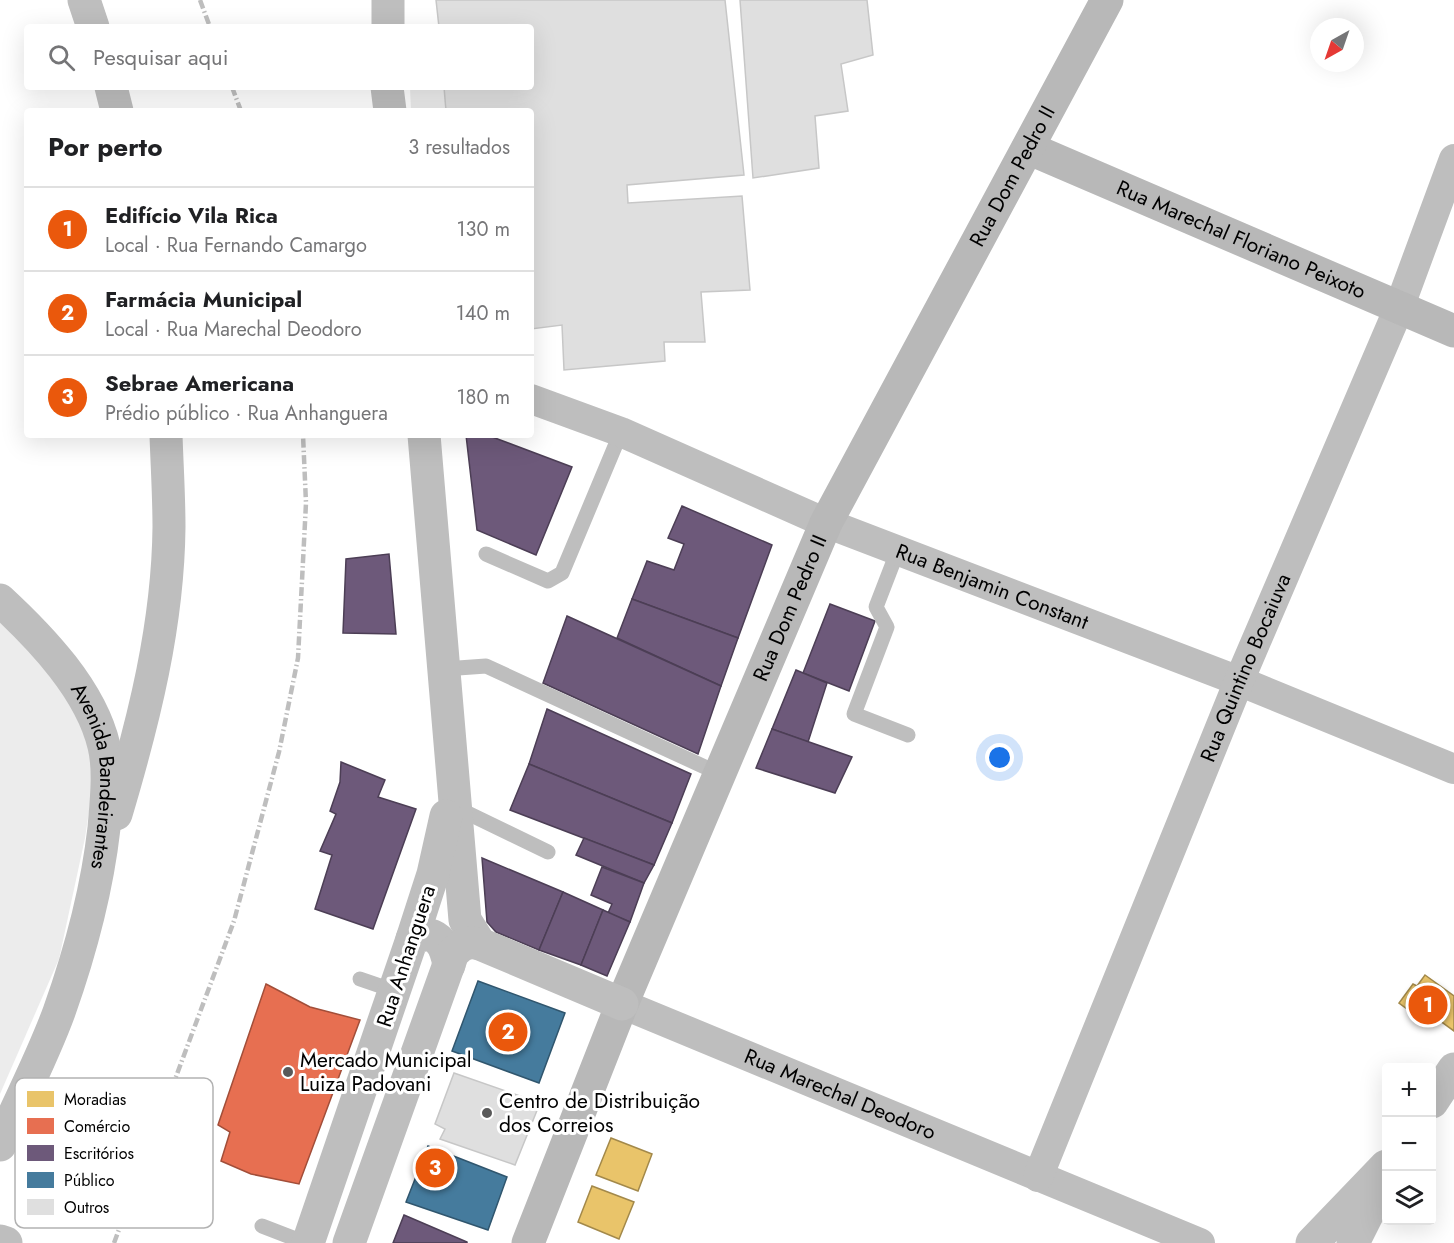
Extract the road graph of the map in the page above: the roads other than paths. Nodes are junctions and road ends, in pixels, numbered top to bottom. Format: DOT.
graph roads {
  1 [pos="84,0"];
  2 [pos="388,0"];
  3 [pos="1107,0"];
  4 [pos="92,24"];
  5 [pos="388,24"];
  6 [pos="112,90"];
  7 [pos="387,90"];
  8 [pos="116,108"];
  9 [pos="390,108"];
  10 [pos="1028,148"];
  11 [pos="1454,159"];
  12 [pos="1399,308"];
  13 [pos="1454,331"];
  14 [pos="534,400"];
  15 [pos="621,432"];
  16 [pos="166,438"];
  17 [pos="424,438"];
  18 [pos="826,523"];
  19 [pos="898,550"];
  20 [pos="486,555"];
  21 [pos="0,600"];
  22 [pos="444,669"];
  23 [pos="1239,681"];
  24 [pos="908,735"];
  25 [pos="452,766"];
  26 [pos="1454,769"];
  27 [pos="720,774"];
  28 [pos="455,807"];
  29 [pos="548,852"];
  30 [pos="99,870"];
  31 [pos="412,939"];
  32 [pos="480,944"];
  33 [pos="449,965"];
  34 [pos="360,979"];
  35 [pos="395,991"];
  36 [pos="622,1004"];
  37 [pos="1454,1068"];
  38 [pos="30,1078"];
  39 [pos="1436,1095"];
  40 [pos="15,1111"];
  41 [pos="0,1145"];
  42 [pos="1382,1170"];
  43 [pos="1038,1177"];
  44 [pos="1382,1184"];
  45 [pos="262,1226"];
  46 [pos="0,1241"];
  47 [pos="6,1243"];
  48 [pos="307,1243"];
  49 [pos="349,1243"];
  50 [pos="528,1243"];
  51 [pos="1200,1243"];
  52 [pos="1312,1243"];
  53 [pos="1353,1243"];
  1 -- 4 [label="main road"];
  2 -- 5 [label="main road"];
  3 -- 10 [label="main road, Rua Dom Pedro II"];
  6 -- 8 [label="main road"];
  7 -- 9 [label="main road"];
  10 -- 12 [label="main road, Rua Marechal Floriano Peixoto"];
  10 -- 18 [label="main road, Rua Dom Pedro II"];
  11 -- 12 [label="street, Rua Quintino Bocaiuva"];
  12 -- 13 [label="main road, Rua Marechal Floriano Peixoto"];
  12 -- 23 [label="street, Rua Quintino Bocaiuva"];
  14 -- 15 [label="street, Rua Benjamin Constant"];
  15 -- 18 [label="street, Rua Benjamin Constant"];
  15 -- 20 [label="lane"];
  16 -- 30 [label="main road"];
  17 -- 22 [label="main road, Rua Anhanguera"];
  18 -- 19 [label="street, Rua Benjamin Constant"];
  18 -- 27 [label="main road, Rua Dom Pedro II"];
  19 -- 23 [label="street, Rua Benjamin Constant"];
  19 -- 24 [label="lane"];
  21 -- 30 [label="main road, Avenida Bandeirantes"];
  22 -- 25 [label="main road, Rua Anhanguera"];
  22 -- 27 [label="lane"];
  23 -- 26 [label="street, Rua Benjamin Constant"];
  23 -- 43 [label="street, Rua Quintino Bocaiuva"];
  25 -- 28 [label="main road, Rua Anhanguera"];
  25 -- 31 [label="main road, Rua Anhanguera"];
  27 -- 36 [label="main road, Rua Dom Pedro II"];
  28 -- 29 [label="lane"];
  28 -- 32 [label="main road, Rua Anhanguera"];
  30 -- 38 [label="main road, Avenida Bandeirantes"];
  31 -- 33 [label="main road"];
  31 -- 35 [label="main road, Rua Anhanguera"];
  32 -- 33 [label="main road, Rua Anhanguera"];
  32 -- 36 [label="main road, Rua Marechal Deodoro"];
  33 -- 49 [label="main road, Rua Anhanguera"];
  34 -- 35 [label="lane"];
  35 -- 48 [label="main road, Rua Anhanguera"];
  36 -- 43 [label="street, Rua Marechal Deodoro"];
  36 -- 50 [label="main road, Rua Dom Pedro II"];
  37 -- 39 [label="main road"];
  40 -- 41 [label="main road, Avenida Bandeirantes"];
  42 -- 52 [label="main road"];
  43 -- 51 [label="street, Rua Marechal Deodoro"];
  44 -- 53 [label="main road"];
  45 -- 48 [label="lane"];
  46 -- 47 [label="main road"];
}
